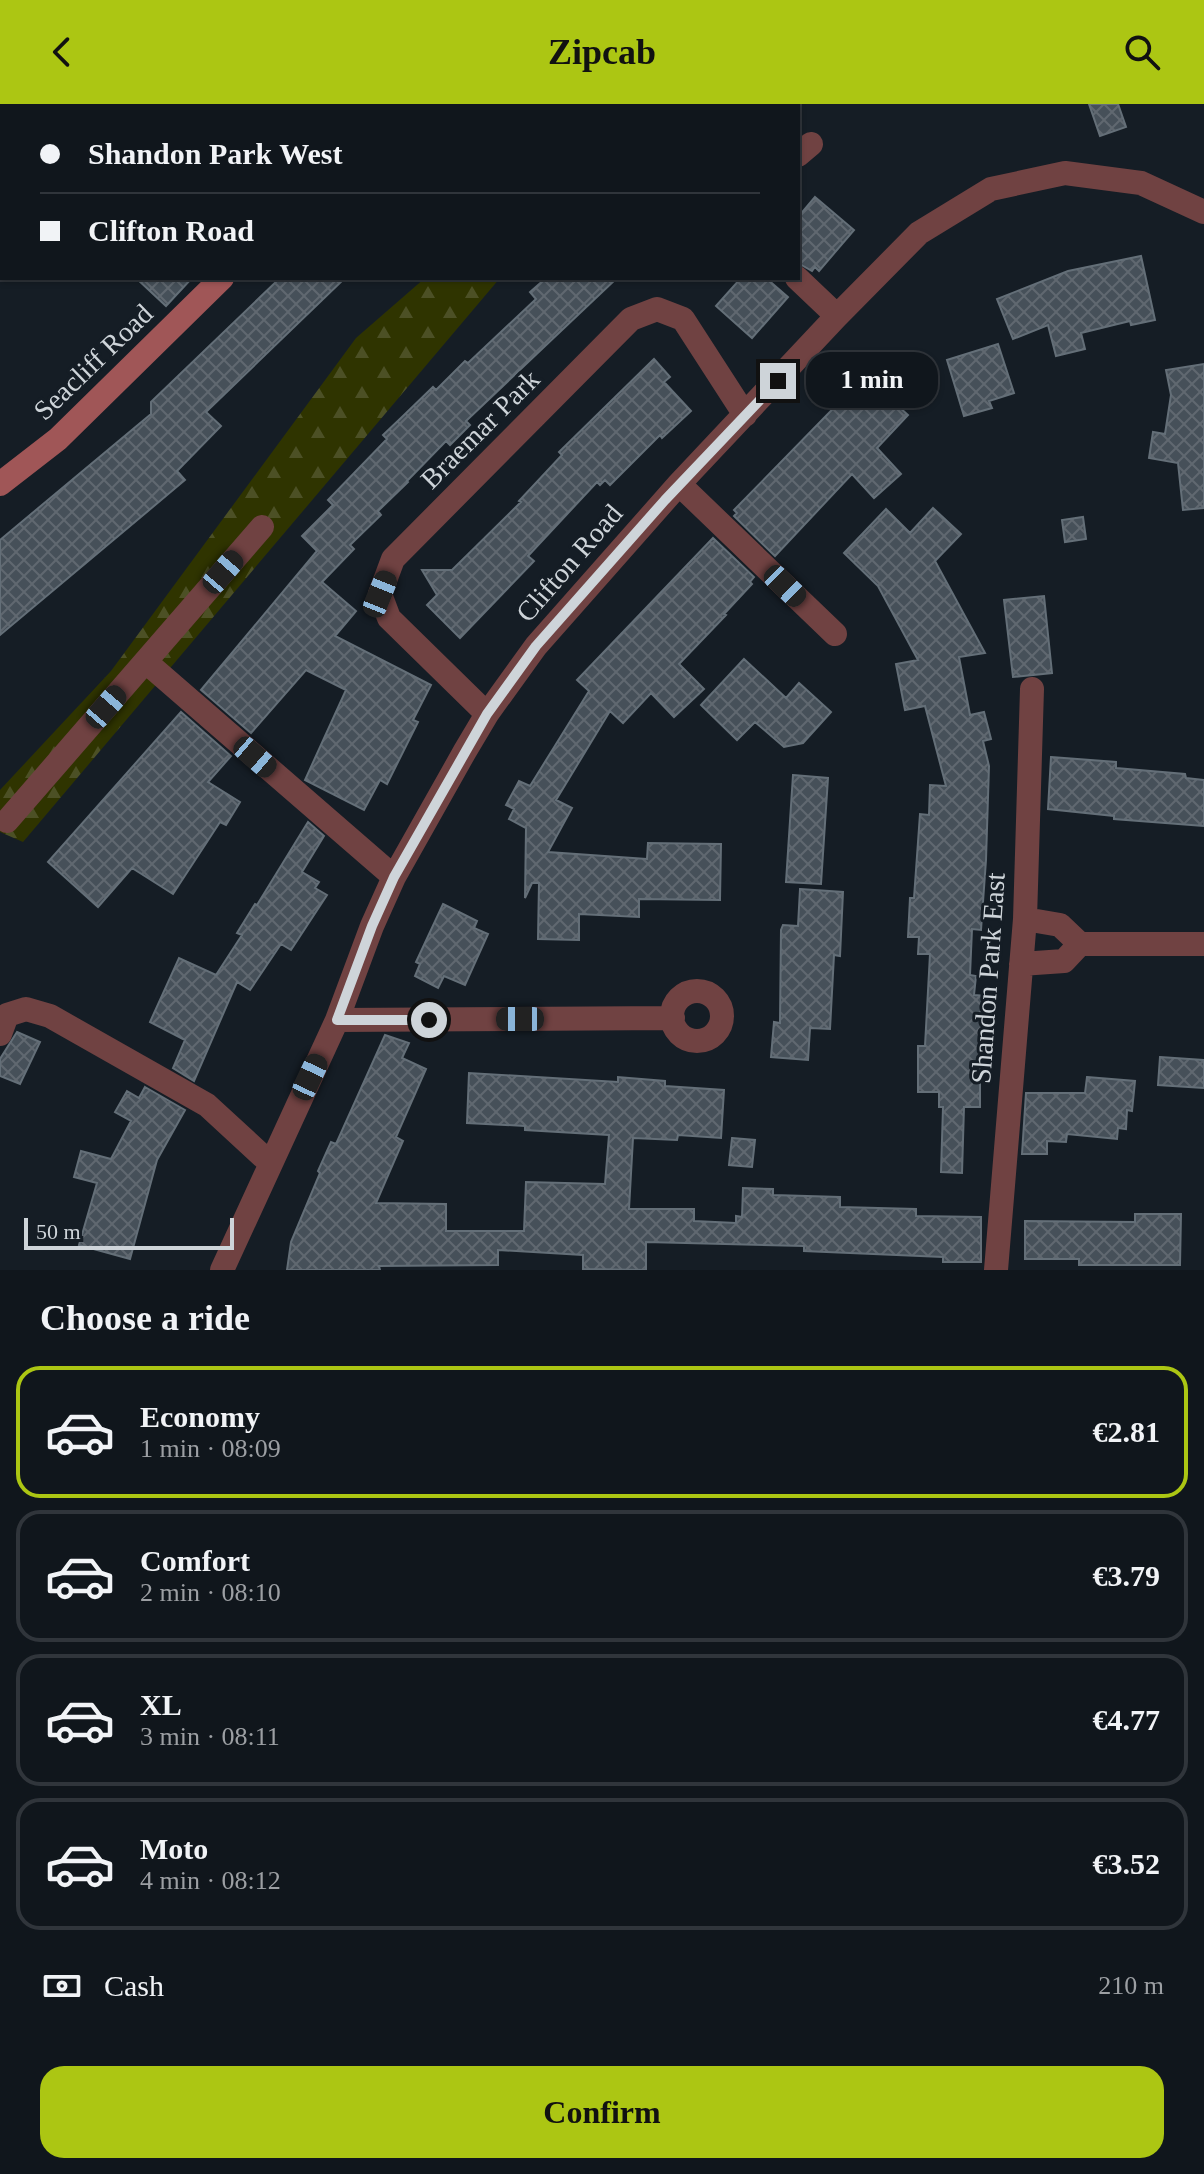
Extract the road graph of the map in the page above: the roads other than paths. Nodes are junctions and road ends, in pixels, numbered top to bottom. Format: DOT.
graph roads {
  1 [pos="1204,212"];
  2 [pos="220,280"];
  3 [pos="799,280"];
  4 [pos="837,316"];
  5 [pos="745,415"];
  6 [pos="0,484"];
  7 [pos="679,484"];
  8 [pos="262,527"];
  9 [pos="835,634"];
  10 [pos="146,662"];
  11 [pos="1032,689"];
  12 [pos="487,714"];
  13 [pos="7,821"];
  14 [pos="394,877"];
  15 [pos="1025,919"];
  16 [pos="1080,944"];
  17 [pos="1204,944"];
  18 [pos="1021,964"];
  19 [pos="673,1018"];
  20 [pos="337,1020"];
  21 [pos="0,1034"];
  22 [pos="270,1163"];
  23 [pos="222,1270"];
  24 [pos="996,1270"];
  1 -- 4 [label="street, Clifton Road"];
  2 -- 6 [label="street, Seacliff Road"];
  3 -- 4 [label="street"];
  4 -- 5 [label="street, Clifton Road"];
  5 -- 7 [label="street, Clifton Road"];
  5 -- 12 [label="street, Braemar Park"];
  7 -- 9 [label="street"];
  7 -- 12 [label="street, Clifton Road"];
  8 -- 10 [label="street"];
  10 -- 13 [label="street"];
  10 -- 14 [label="street"];
  11 -- 15 [label="street, Shandon Park East"];
  12 -- 14 [label="street, Clifton Road"];
  14 -- 20 [label="street, Clifton Road"];
  15 -- 16 [label="street"];
  15 -- 18 [label="street, Shandon Park East"];
  16 -- 17 [label="street"];
  16 -- 18 [label="street"];
  18 -- 24 [label="street, Shandon Park East"];
  19 -- 20 [label="street"];
  20 -- 22 [label="street, Clifton Road"];
  21 -- 22 [label="street"];
  22 -- 23 [label="street, Clifton Road"];
}
